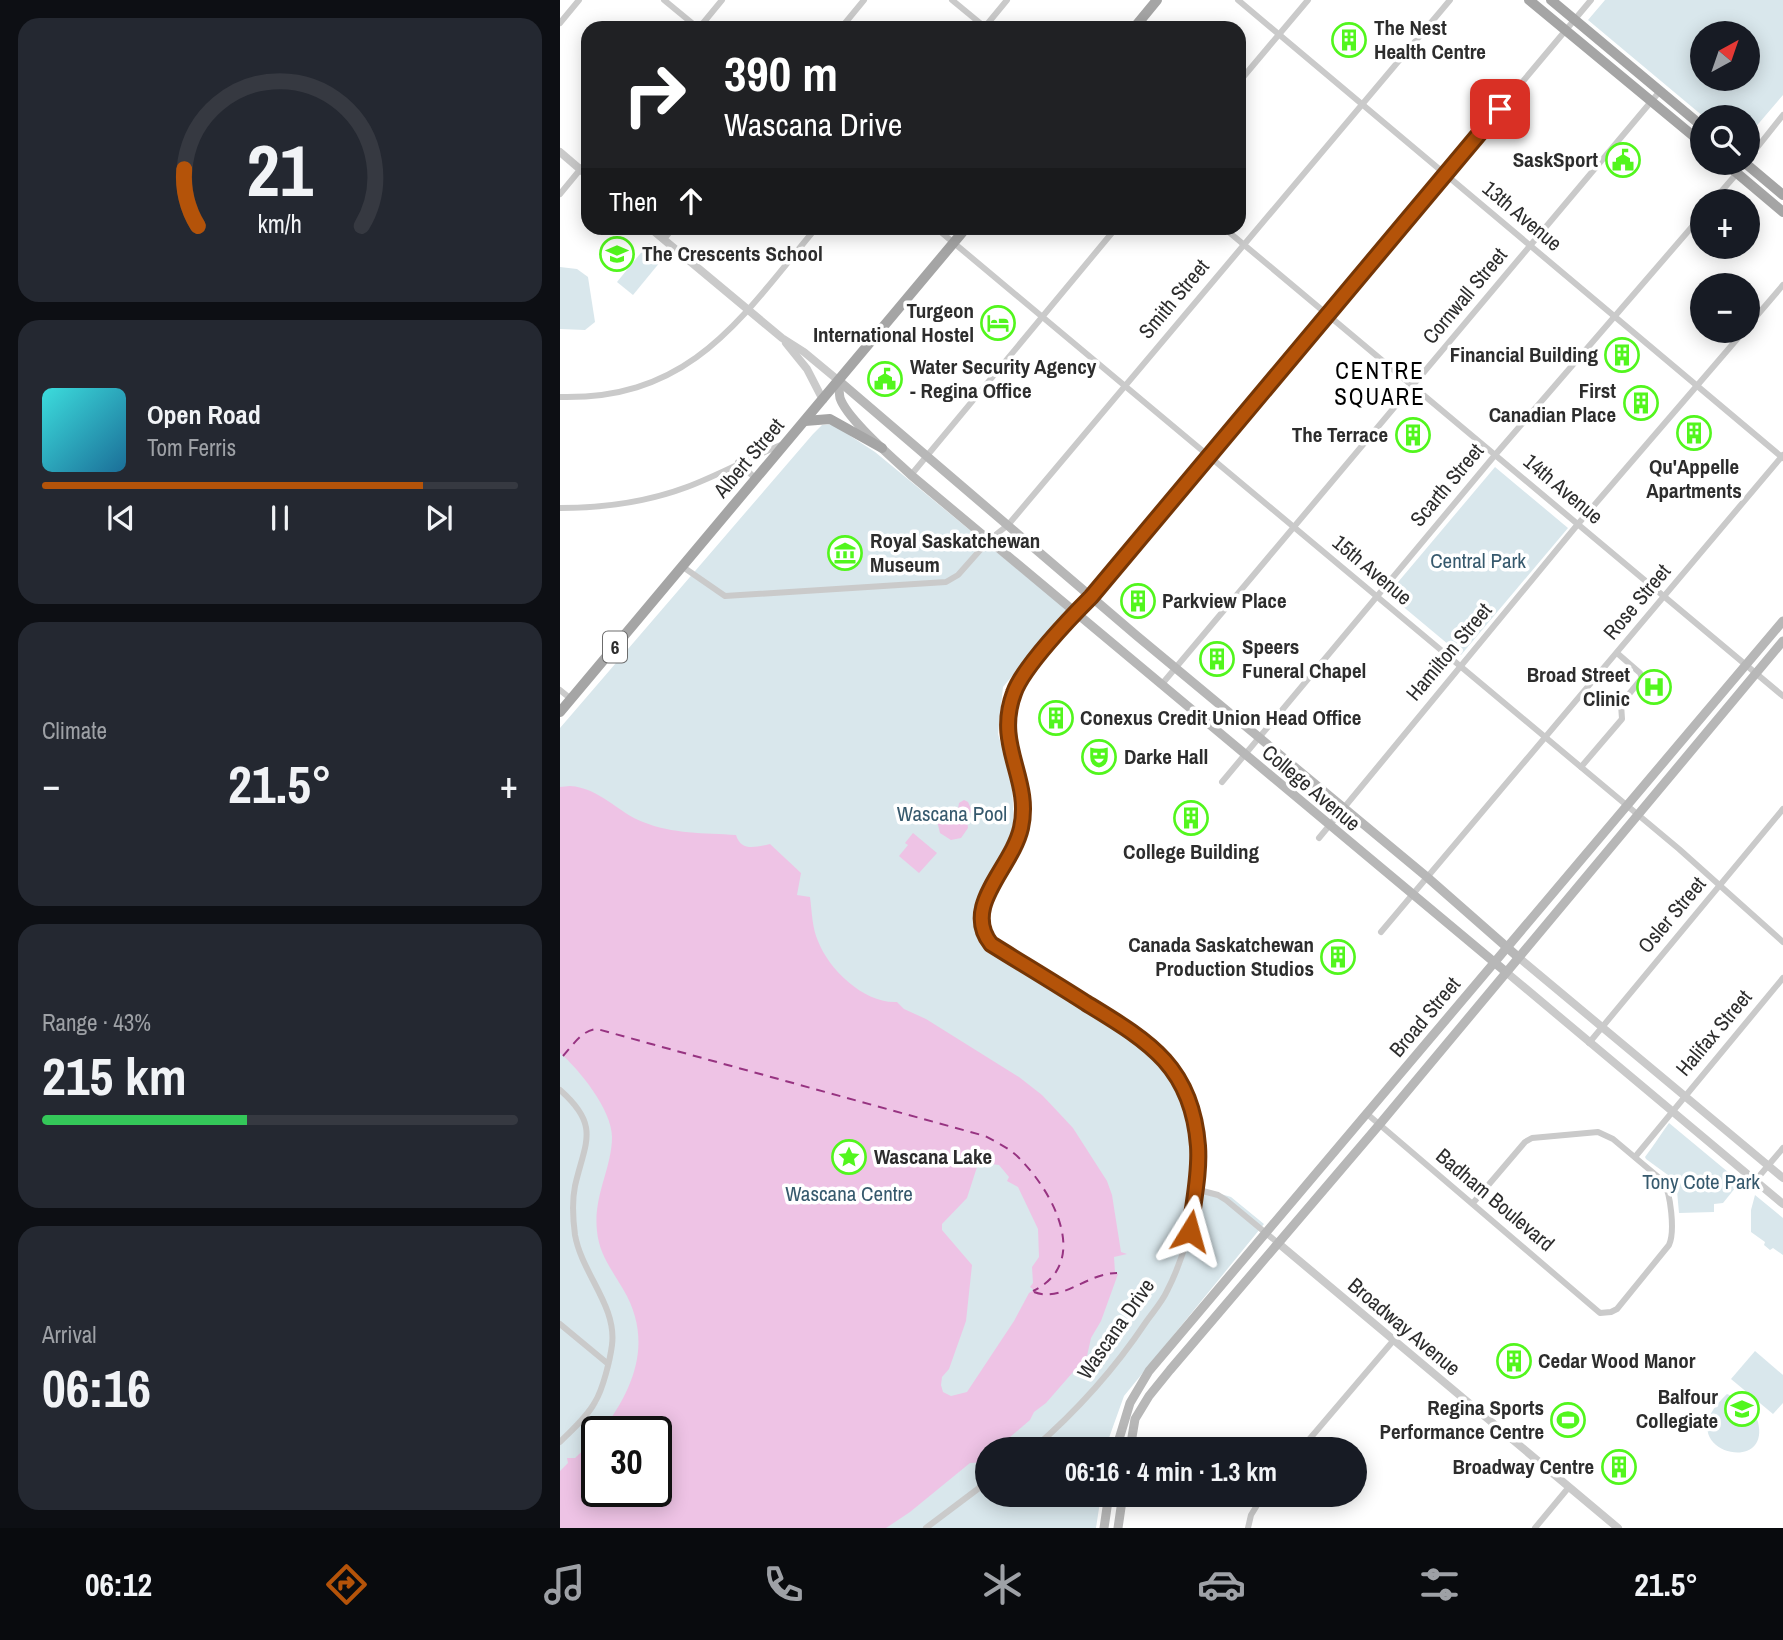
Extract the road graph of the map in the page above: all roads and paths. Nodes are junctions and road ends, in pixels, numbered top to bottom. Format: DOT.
graph roads {
  1 [pos="579,0"];
  2 [pos="664,0"];
  3 [pos="722,0"];
  4 [pos="864,0"];
  5 [pos="953,0"];
  6 [pos="1007,0"];
  7 [pos="1157,0"];
  8 [pos="1237,0"];
  9 [pos="1308,0"];
  10 [pos="1450,0"];
  11 [pos="1528,0"];
  12 [pos="1551,0"];
  13 [pos="1591,0"];
  14 [pos="1574,19"];
  15 [pos="690,21"];
  16 [pos="705,21"];
  17 [pos="847,21"];
  18 [pos="977,21"];
  19 [pos="990,21"];
  20 [pos="1140,21"];
  21 [pos="560,23"];
  22 [pos="1565,31"];
  23 [pos="1279,34"];
  24 [pos="1246,74"];
  25 [pos="1660,91"];
  26 [pos="1651,101"];
  27 [pos="1362,104"];
  28 [pos="1783,115"];
  29 [pos="1690,116"];
  30 [pos="1690,134"];
  31 [pos="1760,144"];
  32 [pos="560,152"];
  33 [pos="580,169"];
  34 [pos="1760,173"];
  35 [pos="1445,174"];
  36 [pos="1735,175"];
  37 [pos="1739,175"];
  38 [pos="1723,189"];
  39 [pos="560,194"];
  40 [pos="1783,195"];
  41 [pos="1783,212"];
  42 [pos="1690,229"];
  43 [pos="659,235"];
  44 [pos="667,235"];
  45 [pos="811,235"];
  46 [pos="944,235"];
  47 [pos="960,235"];
  48 [pos="1110,235"];
  49 [pos="1232,235"];
  50 [pos="664,239"];
  51 [pos="954,243"];
  52 [pos="1243,244"];
  53 [pos="1530,246"];
  54 [pos="1783,285"];
  55 [pos="748,309"];
  56 [pos="1760,312"];
  57 [pos="1327,314"];
  58 [pos="1042,316"];
  59 [pos="1615,317"];
  60 [pos="782,338"];
  61 [pos="1734,343"];
  62 [pos="839,381"];
  63 [pos="1124,385"];
  64 [pos="1412,386"];
  65 [pos="1697,386"];
  66 [pos="560,397"];
  67 [pos="823,400"];
  68 [pos="805,421"];
  69 [pos="787,442"];
  70 [pos="882,448"];
  71 [pos="1495,455"];
  72 [pos="1209,456"];
  73 [pos="926,457"];
  74 [pos="1782,457"];
  75 [pos="738,462"];
  76 [pos="911,475"];
  77 [pos="756,479"];
  78 [pos="560,508"];
  79 [pos="1578,524"];
  80 [pos="1008,525"];
  81 [pos="1293,527"];
  82 [pos="989,540"];
  83 [pos="683,566"];
  84 [pos="1091,597"];
  85 [pos="1377,597"];
  86 [pos="1665,597"];
  87 [pos="1076,612"];
  88 [pos="1783,621"];
  89 [pos="1783,641"];
  90 [pos="1617,653"];
  91 [pos="1746,665"];
  92 [pos="1460,666"];
  93 [pos="1175,667"];
  94 [pos="1756,673"];
  95 [pos="1161,684"];
  96 [pos="560,690"];
  97 [pos="1783,696"];
  98 [pos="566,706"];
  99 [pos="1546,737"];
  100 [pos="1260,738"];
  101 [pos="1245,755"];
  102 [pos="1581,767"];
  103 [pos="1222,782"];
  104 [pos="1626,805"];
  105 [pos="1342,809"];
  106 [pos="1783,809"];
  107 [pos="1638,814"];
  108 [pos="1329,825"];
  109 [pos="1319,838"];
  110 [pos="1427,877"];
  111 [pos="1719,885"];
  112 [pos="1413,894"];
  113 [pos="1381,932"];
  114 [pos="1783,943"];
  115 [pos="1506,947"];
  116 [pos="1518,957"];
  117 [pos="1494,962"];
  118 [pos="1506,972"];
  119 [pos="1783,978"];
  120 [pos="1602,1027"];
  121 [pos="1589,1043"];
  122 [pos="560,1090"];
  123 [pos="1685,1096"];
  124 [pos="1672,1111"];
  125 [pos="1366,1113"];
  126 [pos="1380,1125"];
  127 [pos="1783,1148"];
  128 [pos="1634,1157"];
  129 [pos="1768,1166"];
  130 [pos="1783,1178"];
  131 [pos="1755,1181"];
  132 [pos="1195,1189"];
  133 [pos="1473,1203"];
  134 [pos="1783,1204"];
  135 [pos="1266,1233"];
  136 [pos="1278,1243"];
  137 [pos="560,1324"];
  138 [pos="1393,1341"];
  139 [pos="607,1363"];
  140 [pos="1047,1437"];
  141 [pos="1119,1437"];
  142 [pos="1131,1437"];
  143 [pos="1311,1437"];
  144 [pos="560,1442"];
  145 [pos="1569,1487"];
  146 [pos="975,1491"];
  147 [pos="1107,1507"];
  148 [pos="1121,1507"];
  149 [pos="1256,1507"];
  150 [pos="926,1528"];
  151 [pos="1104,1528"];
  152 [pos="1118,1528"];
  153 [pos="1248,1528"];
  154 [pos="1535,1528"];
  155 [pos="1618,1528"];
  1 -- 21 [label="street"];
  2 -- 15 [label="street"];
  3 -- 16 [label="street"];
  4 -- 17 [label="street"];
  5 -- 18 [label="street"];
  6 -- 19 [label="street"];
  7 -- 20 [label="main road"];
  8 -- 23 [label="street, 13th Avenue"];
  9 -- 23 [label="street"];
  10 -- 27 [label="street, Smith Street"];
  11 -- 22 [label="main road"];
  12 -- 14 [label="main road"];
  13 -- 14 [label="street, Wascana Drive"];
  14 -- 22 [label="street, Wascana Drive"];
  14 -- 25 [label="main road"];
  22 -- 26 [label="main road"];
  22 -- 35 [label="street, Wascana Drive"];
  23 -- 24 [label="street"];
  23 -- 27 [label="street, 13th Avenue"];
  25 -- 26 [label="street, Cornwall Street"];
  25 -- 29 [label="main road"];
  26 -- 30 [label="main road"];
  26 -- 53 [label="street, Cornwall Street"];
  27 -- 35 [label="street, 13th Avenue"];
  27 -- 52 [label="street, Smith Street"];
  28 -- 31 [label="street"];
  32 -- 33 [label="street"];
  33 -- 39 [label="street"];
  34 -- 40 [label="main road"];
  35 -- 53 [label="street, 13th Avenue"];
  35 -- 57 [label="street, Wascana Drive"];
  36 -- 38 [label="street"];
  37 -- 41 [label="main road"];
  42 -- 59 [label="street, Scarth Street"];
  43 -- 50 [label="street, College Avenue"];
  44 -- 50 [label="street"];
  45 -- 55 [label="street"];
  46 -- 51 [label="street, 15th Avenue"];
  47 -- 51 [label="main road, Albert Street / 6"];
  48 -- 58 [label="street"];
  49 -- 52 [label="street, 14th Avenue"];
  50 -- 55 [label="street, College Avenue"];
  51 -- 58 [label="street, 15th Avenue"];
  51 -- 62 [label="main road, Albert Street / 6"];
  52 -- 57 [label="street, 14th Avenue"];
  52 -- 63 [label="street, Smith Street"];
  53 -- 59 [label="street, 13th Avenue"];
  53 -- 64 [label="street, Cornwall Street"];
  54 -- 56 [label="street"];
  55 -- 60 [label="street, College Avenue"];
  55 -- 66 [label="street"];
  57 -- 64 [label="street, 14th Avenue"];
  57 -- 72 [label="street, Wascana Drive"];
  58 -- 63 [label="street, 15th Avenue"];
  58 -- 73 [label="street"];
  59 -- 65 [label="street, 13th Avenue"];
  59 -- 71 [label="street, Scarth Street"];
  60 -- 62 [label="street, College Avenue"];
  60 -- 67 [label="street, College Avenue"];
  61 -- 65 [label="street, Hamilton Street"];
  62 -- 67 [label="main road, Albert Street / 6"];
  62 -- 70 [label="main road, College Avenue"];
  62 -- 73 [label="main road, College Avenue"];
  63 -- 72 [label="street, 15th Avenue"];
  63 -- 80 [label="street, Smith Street"];
  64 -- 71 [label="street, 14th Avenue"];
  64 -- 81 [label="street, Cornwall Street"];
  65 -- 74 [label="street, 13th Avenue"];
  65 -- 79 [label="street, Hamilton Street"];
  67 -- 68 [label="main road, Albert Street / 6"];
  68 -- 69 [label="main road, Albert Street / 6"];
  68 -- 70 [label="main road"];
  69 -- 75 [label="street"];
  69 -- 77 [label="main road, Albert Street / 6"];
  70 -- 76 [label="main road, College Avenue"];
  71 -- 79 [label="street, 14th Avenue"];
  71 -- 85 [label="street, Scarth Street"];
  72 -- 81 [label="street, 15th Avenue"];
  72 -- 84 [label="street, Wascana Drive"];
  73 -- 76 [label="street"];
  73 -- 80 [label="main road, College Avenue"];
  74 -- 86 [label="street, Rose Street"];
  75 -- 77 [label="street"];
  75 -- 78 [label="street"];
  76 -- 82 [label="main road, College Avenue"];
  77 -- 83 [label="main road, Albert Street / 6"];
  79 -- 86 [label="street, 14th Avenue"];
  79 -- 92 [label="street, Hamilton Street"];
  80 -- 82 [label="street, Smith Street"];
  80 -- 84 [label="main road, College Avenue"];
  81 -- 85 [label="street, 15th Avenue"];
  81 -- 93 [label="street, Cornwall Street"];
  82 -- 83 [label="street, Smith Street"];
  82 -- 87 [label="main road, College Avenue"];
  83 -- 98 [label="main road, Albert Street / 6"];
  84 -- 87 [label="street, Wascana Drive"];
  84 -- 93 [label="main road, College Avenue"];
  85 -- 92 [label="street, 15th Avenue"];
  85 -- 100 [label="street, Scarth Street"];
  86 -- 90 [label="street, Rose Street"];
  86 -- 91 [label="street, 14th Avenue"];
  87 -- 95 [label="main road, College Avenue"];
  87 -- 132 [label="street, Wascana Drive"];
  88 -- 91 [label="main road, Broad Street"];
  89 -- 94 [label="main road, Broad Street"];
  90 -- 99 [label="street, Rose Street"];
  90 -- 102 [label="street"];
  91 -- 94 [label="street, 14th Avenue"];
  91 -- 104 [label="main road, Broad Street"];
  92 -- 99 [label="street, 15th Avenue"];
  92 -- 105 [label="street, Hamilton Street"];
  93 -- 95 [label="street, Cornwall Street"];
  93 -- 100 [label="main road, College Avenue"];
  94 -- 97 [label="street, 14th Avenue"];
  94 -- 107 [label="main road, Broad Street"];
  95 -- 101 [label="main road, College Avenue"];
  96 -- 98 [label="street"];
  99 -- 102 [label="street, 15th Avenue"];
  99 -- 110 [label="street, Rose Street"];
  100 -- 101 [label="street, Scarth Street"];
  100 -- 105 [label="main road, College Avenue"];
  101 -- 103 [label="street, Scarth Street"];
  101 -- 108 [label="main road, College Avenue"];
  102 -- 104 [label="street, 15th Avenue"];
  104 -- 107 [label="street, 15th Avenue"];
  104 -- 115 [label="main road, Broad Street"];
  105 -- 108 [label="street, Hamilton Street"];
  105 -- 110 [label="main road, College Avenue"];
  106 -- 111 [label="street, Osler Street"];
  107 -- 111 [label="street, 15th Avenue"];
  107 -- 116 [label="main road, Broad Street"];
  108 -- 109 [label="street, Hamilton Street"];
  108 -- 112 [label="main road, College Avenue"];
  110 -- 112 [label="street, Rose Street"];
  110 -- 115 [label="main road, College Avenue"];
  111 -- 114 [label="street, 15th Avenue"];
  111 -- 120 [label="street, Osler Street"];
  112 -- 113 [label="street, Rose Street"];
  112 -- 117 [label="main road, College Avenue"];
  115 -- 116 [label="main road, College Avenue"];
  115 -- 117 [label="main road, Broad Street"];
  116 -- 118 [label="main road, Broad Street"];
  116 -- 120 [label="street, College Avenue"];
  117 -- 118 [label="main road, College Avenue"];
  117 -- 125 [label="main road, Broad Street"];
  118 -- 121 [label="street, College Avenue"];
  118 -- 126 [label="main road, Broad Street"];
  119 -- 123 [label="street, Halifax Street"];
  120 -- 121 [label="street, Osler Street"];
  120 -- 123 [label="street, College Avenue"];
  121 -- 124 [label="street, College Avenue"];
  122 -- 139 [label="street"];
  123 -- 124 [label="street, Halifax Street"];
  123 -- 129 [label="street, College Avenue"];
  124 -- 128 [label="street, Halifax Street"];
  124 -- 131 [label="street, College Avenue"];
  125 -- 126 [label="street, Badham Boulevard"];
  125 -- 135 [label="main road, Broad Street"];
  126 -- 133 [label="street, Badham Boulevard"];
  126 -- 136 [label="main road, Broad Street"];
  127 -- 129 [label="street"];
  128 -- 133 [label="street"];
  128 -- 133 [label="street, Badham Boulevard"];
  129 -- 130 [label="street, College Avenue"];
  129 -- 131 [label="street"];
  131 -- 134 [label="street, College Avenue"];
  132 -- 135 [label="street, Broadway Avenue"];
  132 -- 140 [label="street, Wascana Drive"];
  135 -- 136 [label="street, Broadway Avenue"];
  135 -- 141 [label="main road, Broad Street"];
  136 -- 138 [label="street, Broadway Avenue"];
  136 -- 142 [label="main road, Broad Street"];
  137 -- 139 [label="street"];
  138 -- 143 [label="street"];
  138 -- 145 [label="street, Broadway Avenue"];
  139 -- 144 [label="street"];
  145 -- 154 [label="street"];
  145 -- 155 [label="street, Broadway Avenue"];
  146 -- 150 [label="street"];
  147 -- 151 [label="main road"];
  148 -- 152 [label="main road"];
  149 -- 153 [label="street"];
}
